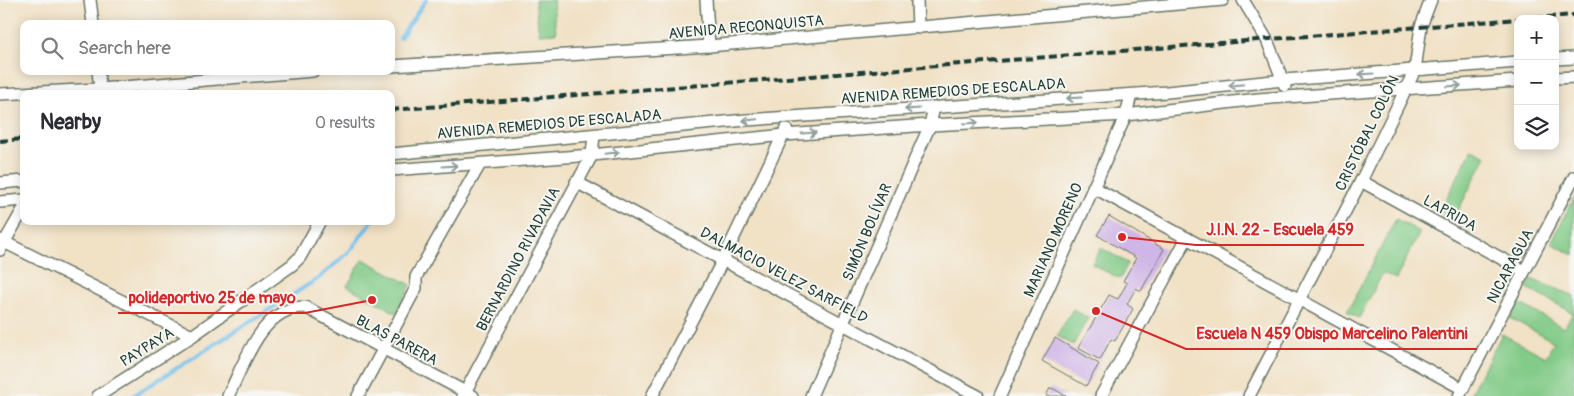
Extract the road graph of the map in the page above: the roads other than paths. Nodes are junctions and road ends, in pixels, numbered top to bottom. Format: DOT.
graph roads {
  1 [pos="90,0"];
  2 [pos="706,0"];
  3 [pos="917,0"];
  4 [pos="1223,0"];
  5 [pos="1243,0"];
  6 [pos="1431,0"];
  7 [pos="92,20"];
  8 [pos="918,28"];
  9 [pos="709,46"];
  10 [pos="1574,58"];
  11 [pos="1559,60"];
  12 [pos="1514,62"];
  13 [pos="395,66"];
  14 [pos="1415,70"];
  15 [pos="98,75"];
  16 [pos="266,75"];
  17 [pos="1574,77"];
  18 [pos="1559,78"];
  19 [pos="1284,80"];
  20 [pos="1514,81"];
  21 [pos="100,89"];
  22 [pos="80,90"];
  23 [pos="1406,90"];
  24 [pos="20,93"];
  25 [pos="0,94"];
  26 [pos="1130,95"];
  27 [pos="1288,97"];
  28 [pos="934,107"];
  29 [pos="1126,115"];
  30 [pos="789,117"];
  31 [pos="930,124"];
  32 [pos="594,135"];
  33 [pos="784,135"];
  34 [pos="396,153"];
  35 [pos="592,155"];
  36 [pos="480,164"];
  37 [pos="396,170"];
  38 [pos="1574,176"];
  39 [pos="20,181"];
  40 [pos="1361,181"];
  41 [pos="576,182"];
  42 [pos="0,183"];
  43 [pos="1093,187"];
  44 [pos="20,200"];
  45 [pos="0,202"];
  46 [pos="20,214"];
  47 [pos="318,225"];
  48 [pos="1187,238"];
  49 [pos="1,244"];
  50 [pos="722,260"];
  51 [pos="1524,271"];
  52 [pos="1298,300"];
  53 [pos="844,322"];
  54 [pos="192,336"];
  55 [pos="383,350"];
  56 [pos="1461,392"];
  57 [pos="467,395"];
  58 [pos="98,396"];
  59 [pos="228,396"];
  60 [pos="358,396"];
  61 [pos="652,396"];
  62 [pos="811,396"];
  63 [pos="978,396"];
  64 [pos="1000,396"];
  65 [pos="1101,396"];
  66 [pos="1249,396"];
  1 -- 7 [label="street"];
  2 -- 9 [label="street"];
  3 -- 8 [label="street"];
  4 -- 8 [label="street, AVENIDA RECONQUISTA"];
  5 -- 19 [label="street"];
  6 -- 14 [label="street, CRISTÓBAL COLÓN"];
  8 -- 9 [label="street, AVENIDA RECONQUISTA"];
  9 -- 13 [label="street, AVENIDA RECONQUISTA"];
  10 -- 11 [label="street"];
  12 -- 14 [label="street, AVENIDA REMEDIOS DE ESCALADA"];
  14 -- 19 [label="street, AVENIDA REMEDIOS DE ESCALADA, one-way"];
  14 -- 23 [label="street, CRISTÓBAL COLÓN"];
  15 -- 21 [label="street"];
  16 -- 21 [label="street"];
  17 -- 18 [label="street"];
  19 -- 26 [label="street, AVENIDA REMEDIOS DE ESCALADA, one-way"];
  19 -- 27 [label="street"];
  23 -- 20 [label="street, one-way"];
  21 -- 22 [label="street"];
  23 -- 27 [label="street"];
  23 -- 40 [label="street, CRISTÓBAL COLÓN"];
  24 -- 25 [label="street"];
  26 -- 28 [label="street, AVENIDA REMEDIOS DE ESCALADA, one-way"];
  26 -- 29 [label="street, MARIANO MORENO"];
  27 -- 29 [label="street"];
  28 -- 30 [label="street, AVENIDA REMEDIOS DE ESCALADA, one-way"];
  28 -- 31 [label="street, SIMÓN BOLÍVAR"];
  31 -- 29 [label="street, one-way"];
  29 -- 43 [label="street, MARIANO MORENO"];
  30 -- 32 [label="street, AVENIDA REMEDIOS DE ESCALADA, one-way"];
  30 -- 33 [label="street"];
  33 -- 31 [label="street, one-way"];
  31 -- 53 [label="street, SIMÓN BOLÍVAR"];
  32 -- 34 [label="street, AVENIDA REMEDIOS DE ESCALADA"];
  32 -- 35 [label="street, BERNARDINO RIVADAVIA"];
  35 -- 33 [label="street, one-way"];
  33 -- 50 [label="street"];
  35 -- 36 [label="street"];
  35 -- 41 [label="street, BERNARDINO RIVADAVIA"];
  37 -- 36 [label="street, one-way"];
  36 -- 55 [label="street"];
  38 -- 51 [label="street, NICARAGUA"];
  39 -- 42 [label="street"];
  40 -- 51 [label="street, LAPRIDA"];
  40 -- 52 [label="street, CRISTÓBAL COLÓN"];
  41 -- 50 [label="street, DALMACIO VELEZ SARFIELD"];
  41 -- 57 [label="street, BERNARDINO RIVADAVIA"];
  43 -- 48 [label="street"];
  43 -- 64 [label="street, MARIANO MORENO"];
  44 -- 45 [label="street"];
  46 -- 49 [label="street"];
  47 -- 54 [label="street, PAYPAYA"];
  48 -- 52 [label="street"];
  48 -- 65 [label="street"];
  49 -- 54 [label="street"];
  50 -- 53 [label="street, DALMACIO VELEZ SARFIELD"];
  50 -- 61 [label="street"];
  51 -- 56 [label="street, NICARAGUA"];
  52 -- 56 [label="street"];
  52 -- 66 [label="street, CRISTÓBAL COLÓN"];
  53 -- 62 [label="street, SIMÓN BOLÍVAR"];
  53 -- 63 [label="street, DALMACIO VELEZ SARFIELD"];
  54 -- 58 [label="street, PAYPAYA"];
  55 -- 57 [label="street, BLAS PARERA"];
  55 -- 59 [label="street, BLAS PARERA"];
  55 -- 60 [label="street"];
}
